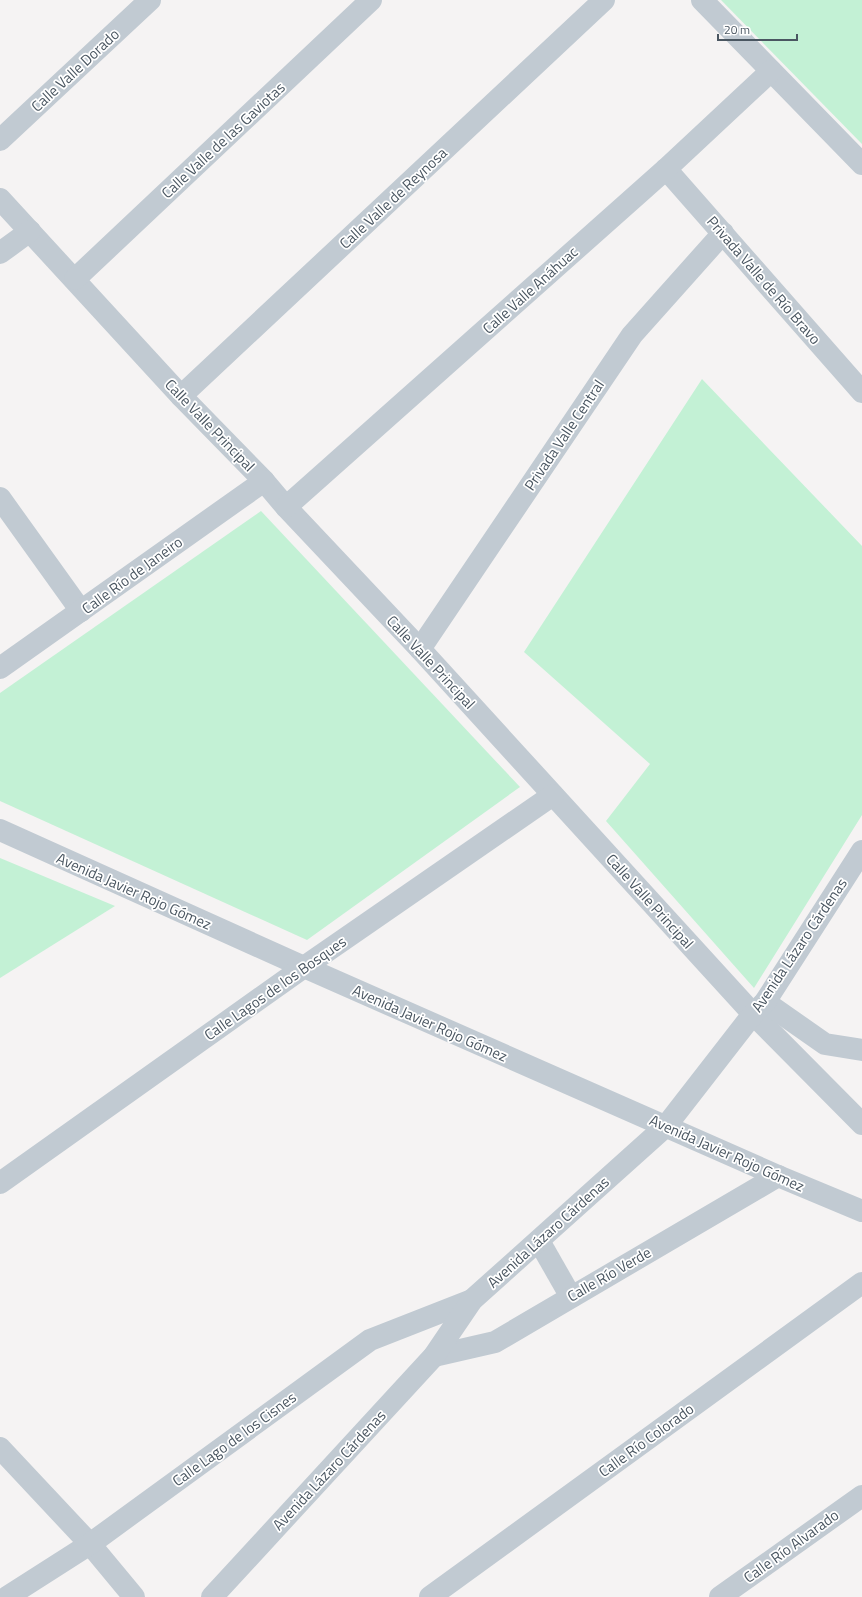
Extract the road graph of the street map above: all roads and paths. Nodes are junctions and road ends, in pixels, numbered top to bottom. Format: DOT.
graph roads {
  1 [pos="150,0"];
  2 [pos="372,0"];
  3 [pos="604,0"];
  4 [pos="702,0"];
  5 [pos="771,71"];
  6 [pos="0,140"];
  7 [pos="862,164"];
  8 [pos="666,169"];
  9 [pos="0,199"];
  10 [pos="30,231"];
  11 [pos="723,233"];
  12 [pos="0,253"];
  13 [pos="75,279"];
  14 [pos="862,392"];
  15 [pos="181,396"];
  16 [pos="264,481"];
  17 [pos="0,498"];
  18 [pos="286,506"];
  19 [pos="81,611"];
  20 [pos="420,649"];
  21 [pos="0,668"];
  22 [pos="553,795"];
  23 [pos="0,830"];
  24 [pos="862,851"];
  25 [pos="304,967"];
  26 [pos="759,1008"];
  27 [pos="862,1050"];
  28 [pos="862,1124"];
  29 [pos="666,1126"];
  30 [pos="778,1176"];
  31 [pos="0,1184"];
  32 [pos="862,1211"];
  33 [pos="539,1241"];
  34 [pos="862,1283"];
  35 [pos="571,1297"];
  36 [pos="472,1300"];
  37 [pos="434,1356"];
  38 [pos="0,1448"];
  39 [pos="862,1496"];
  40 [pos="90,1544"];
  41 [pos="7,1597"];
  42 [pos="134,1597"];
  43 [pos="212,1597"];
  44 [pos="430,1597"];
  45 [pos="720,1597"];
  1 -- 6 [label="street, Calle Valle Dorado"];
  2 -- 13 [label="street, Calle Valle de las Gaviotas"];
  3 -- 15 [label="street, Calle Valle de Reynosa"];
  4 -- 5 [label="street"];
  5 -- 7 [label="street"];
  5 -- 8 [label="street, Calle Valle Anáhuac"];
  8 -- 11 [label="street, Privada Valle de Río Bravo"];
  8 -- 18 [label="street, Calle Valle Anáhuac"];
  9 -- 10 [label="street, Calle Valle Principal"];
  10 -- 12 [label="street"];
  10 -- 13 [label="street, Calle Valle Principal"];
  11 -- 14 [label="street, Privada Valle de Río Bravo"];
  11 -- 20 [label="street, Privada Valle Central"];
  13 -- 15 [label="street, Calle Valle Principal"];
  15 -- 16 [label="street, Calle Valle Principal"];
  16 -- 18 [label="street, Calle Valle Principal"];
  16 -- 19 [label="street, Calle Río de Janeiro"];
  17 -- 19 [label="street"];
  18 -- 20 [label="street, Calle Valle Principal"];
  19 -- 21 [label="street, Calle Río de Janeiro"];
  20 -- 22 [label="street, Calle Valle Principal"];
  22 -- 25 [label="street, Calle Lagos de los Bosques"];
  22 -- 26 [label="street, Calle Valle Principal"];
  23 -- 25 [label="street, Avenida Javier Rojo Gómez"];
  24 -- 26 [label="street, Avenida Lázaro Cárdenas"];
  25 -- 29 [label="street, Avenida Javier Rojo Gómez"];
  25 -- 31 [label="street, Calle Lagos de los Bosques"];
  26 -- 27 [label="street"];
  26 -- 28 [label="street, Calle Valle Principal"];
  26 -- 29 [label="street, Avenida Lázaro Cárdenas"];
  29 -- 30 [label="street, Avenida Javier Rojo Gómez"];
  29 -- 33 [label="street, Avenida Lázaro Cárdenas"];
  30 -- 32 [label="street, Avenida Javier Rojo Gómez"];
  30 -- 35 [label="street, Calle Río Verde"];
  33 -- 35 [label="street"];
  33 -- 36 [label="street, Avenida Lázaro Cárdenas"];
  34 -- 44 [label="street, Calle Río Colorado"];
  35 -- 37 [label="street, Calle Río Verde"];
  36 -- 37 [label="street, Avenida Lázaro Cárdenas"];
  36 -- 40 [label="street, Calle Lago de los Cisnes"];
  37 -- 43 [label="street, Avenida Lázaro Cárdenas"];
  38 -- 40 [label="street"];
  39 -- 45 [label="street, Calle Río Alvarado"];
  40 -- 41 [label="street, Calle Lago de los Cisnes"];
  40 -- 42 [label="street"];
}
